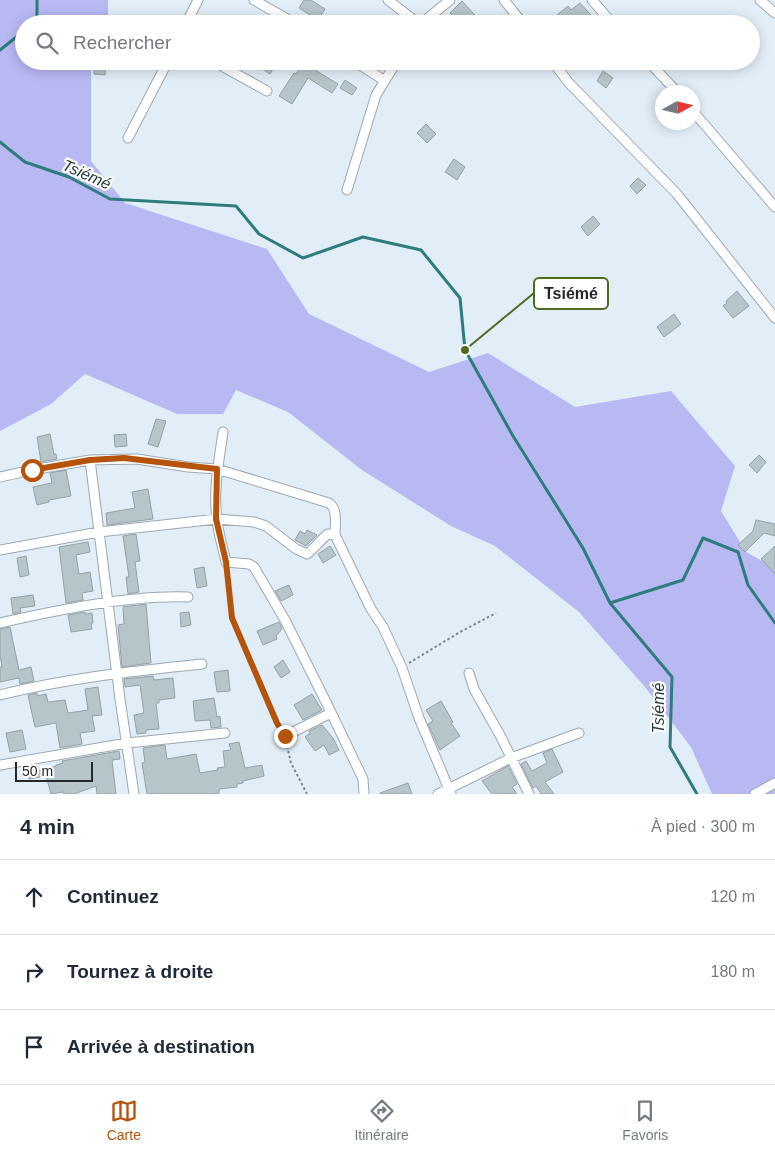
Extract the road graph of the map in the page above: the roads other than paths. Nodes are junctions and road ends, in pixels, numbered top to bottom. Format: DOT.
graph roads {
  1 [pos="198,0"];
  2 [pos="254,0"];
  3 [pos="388,0"];
  4 [pos="450,0"];
  5 [pos="504,0"];
  6 [pos="592,0"];
  7 [pos="760,0"];
  8 [pos="775,13"];
  9 [pos="190,15"];
  10 [pos="280,15"];
  11 [pos="407,15"];
  12 [pos="432,15"];
  13 [pos="516,15"];
  14 [pos="606,15"];
  15 [pos="163,70"];
  16 [pos="229,70"];
  17 [pos="368,70"];
  18 [pos="391,70"];
  19 [pos="559,70"];
  20 [pos="656,70"];
  21 [pos="384,81"];
  22 [pos="670,85"];
  23 [pos="267,91"];
  24 [pos="700,119"];
  25 [pos="128,138"];
  26 [pos="347,190"];
  27 [pos="775,207"];
  28 [pos="775,318"];
  29 [pos="223,432"];
  30 [pos="90,460"];
  31 [pos="217,469"];
  32 [pos="0,477"];
  33 [pos="216,519"];
  34 [pos="99,532"];
  35 [pos="335,535"];
  36 [pos="0,550"];
  37 [pos="188,597"];
  38 [pos="108,603"];
  39 [pos="0,623"];
  40 [pos="202,664"];
  41 [pos="117,672"];
  42 [pos="469,673"];
  43 [pos="0,695"];
  44 [pos="330,713"];
  45 [pos="225,733"];
  46 [pos="579,733"];
  47 [pos="285,736"];
  48 [pos="127,743"];
  49 [pos="510,758"];
  50 [pos="0,765"];
  51 [pos="775,783"];
  52 [pos="450,792"];
  53 [pos="134,794"];
  54 [pos="364,794"];
  55 [pos="438,794"];
  56 [pos="529,794"];
  57 [pos="755,794"];
  1 -- 9 [label="street"];
  2 -- 10 [label="street"];
  3 -- 11 [label="street"];
  4 -- 12 [label="street"];
  5 -- 13 [label="street"];
  6 -- 14 [label="street"];
  7 -- 8 [label="street"];
  15 -- 25 [label="street"];
  16 -- 23 [label="street"];
  17 -- 21 [label="street"];
  18 -- 21 [label="street"];
  19 -- 28 [label="street"];
  20 -- 22 [label="street"];
  21 -- 26 [label="street"];
  24 -- 27 [label="street"];
  29 -- 31 [label="street"];
  30 -- 31 [label="street"];
  30 -- 32 [label="street"];
  30 -- 34 [label="street"];
  31 -- 33 [label="street"];
  31 -- 35 [label="street"];
  33 -- 34 [label="street"];
  33 -- 35 [label="street"];
  33 -- 44 [label="street"];
  34 -- 36 [label="street"];
  34 -- 38 [label="street"];
  35 -- 52 [label="street"];
  37 -- 38 [label="street"];
  38 -- 39 [label="street"];
  38 -- 41 [label="street"];
  40 -- 41 [label="street"];
  41 -- 43 [label="street"];
  41 -- 48 [label="street"];
  42 -- 49 [label="street"];
  44 -- 47 [label="street"];
  44 -- 54 [label="street"];
  45 -- 48 [label="street"];
  46 -- 49 [label="street"];
  48 -- 50 [label="street"];
  48 -- 53 [label="street"];
  49 -- 52 [label="street"];
  49 -- 56 [label="street"];
  51 -- 57 [label="street"];
  52 -- 55 [label="street"];
}
